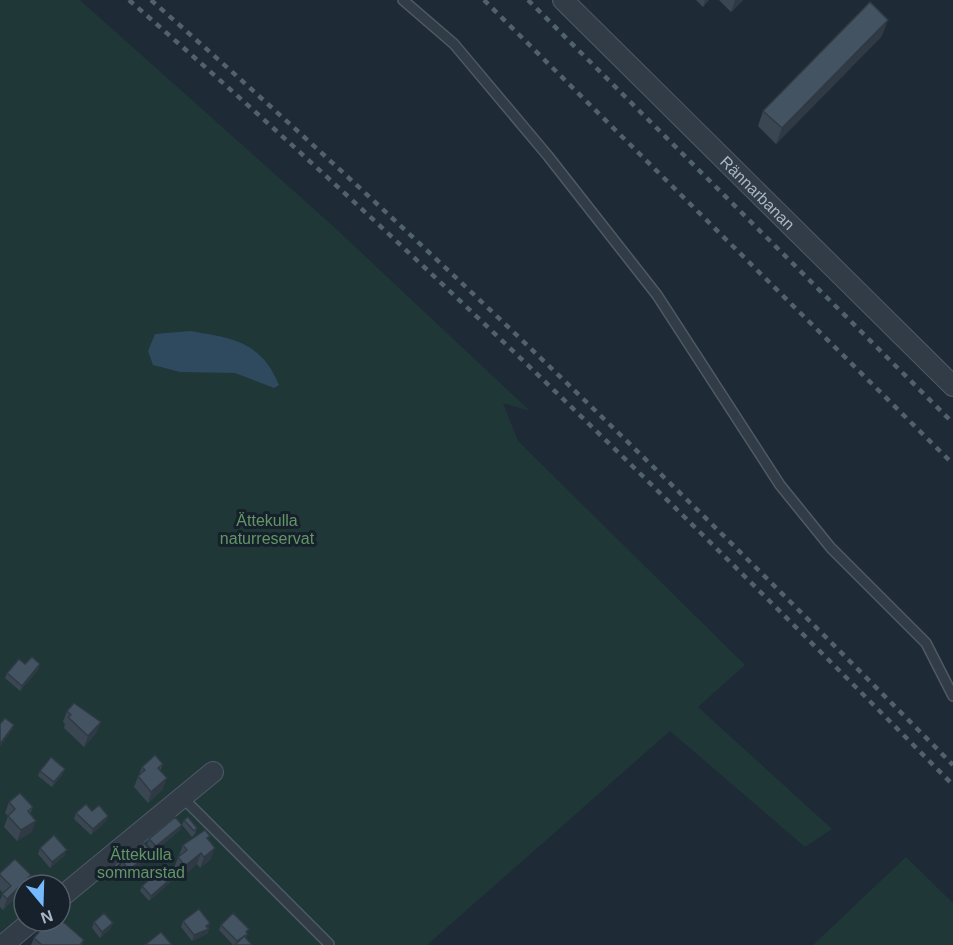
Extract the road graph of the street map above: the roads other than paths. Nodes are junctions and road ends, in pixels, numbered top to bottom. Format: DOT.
graph roads {
  1 [pos="403,0"];
  2 [pos="563,0"];
  3 [pos="953,386"];
  4 [pos="953,696"];
  5 [pos="213,772"];
  6 [pos="182,797"];
  7 [pos="72,888"];
  8 [pos="18,933"];
  9 [pos="329,944"];
  10 [pos="3,945"];
  1 -- 4 [label="lane"];
  2 -- 3 [label="street, Rännarbanan"];
  5 -- 6 [label="street"];
  6 -- 7 [label="street"];
  6 -- 9 [label="lane"];
  8 -- 10 [label="street"];
}
